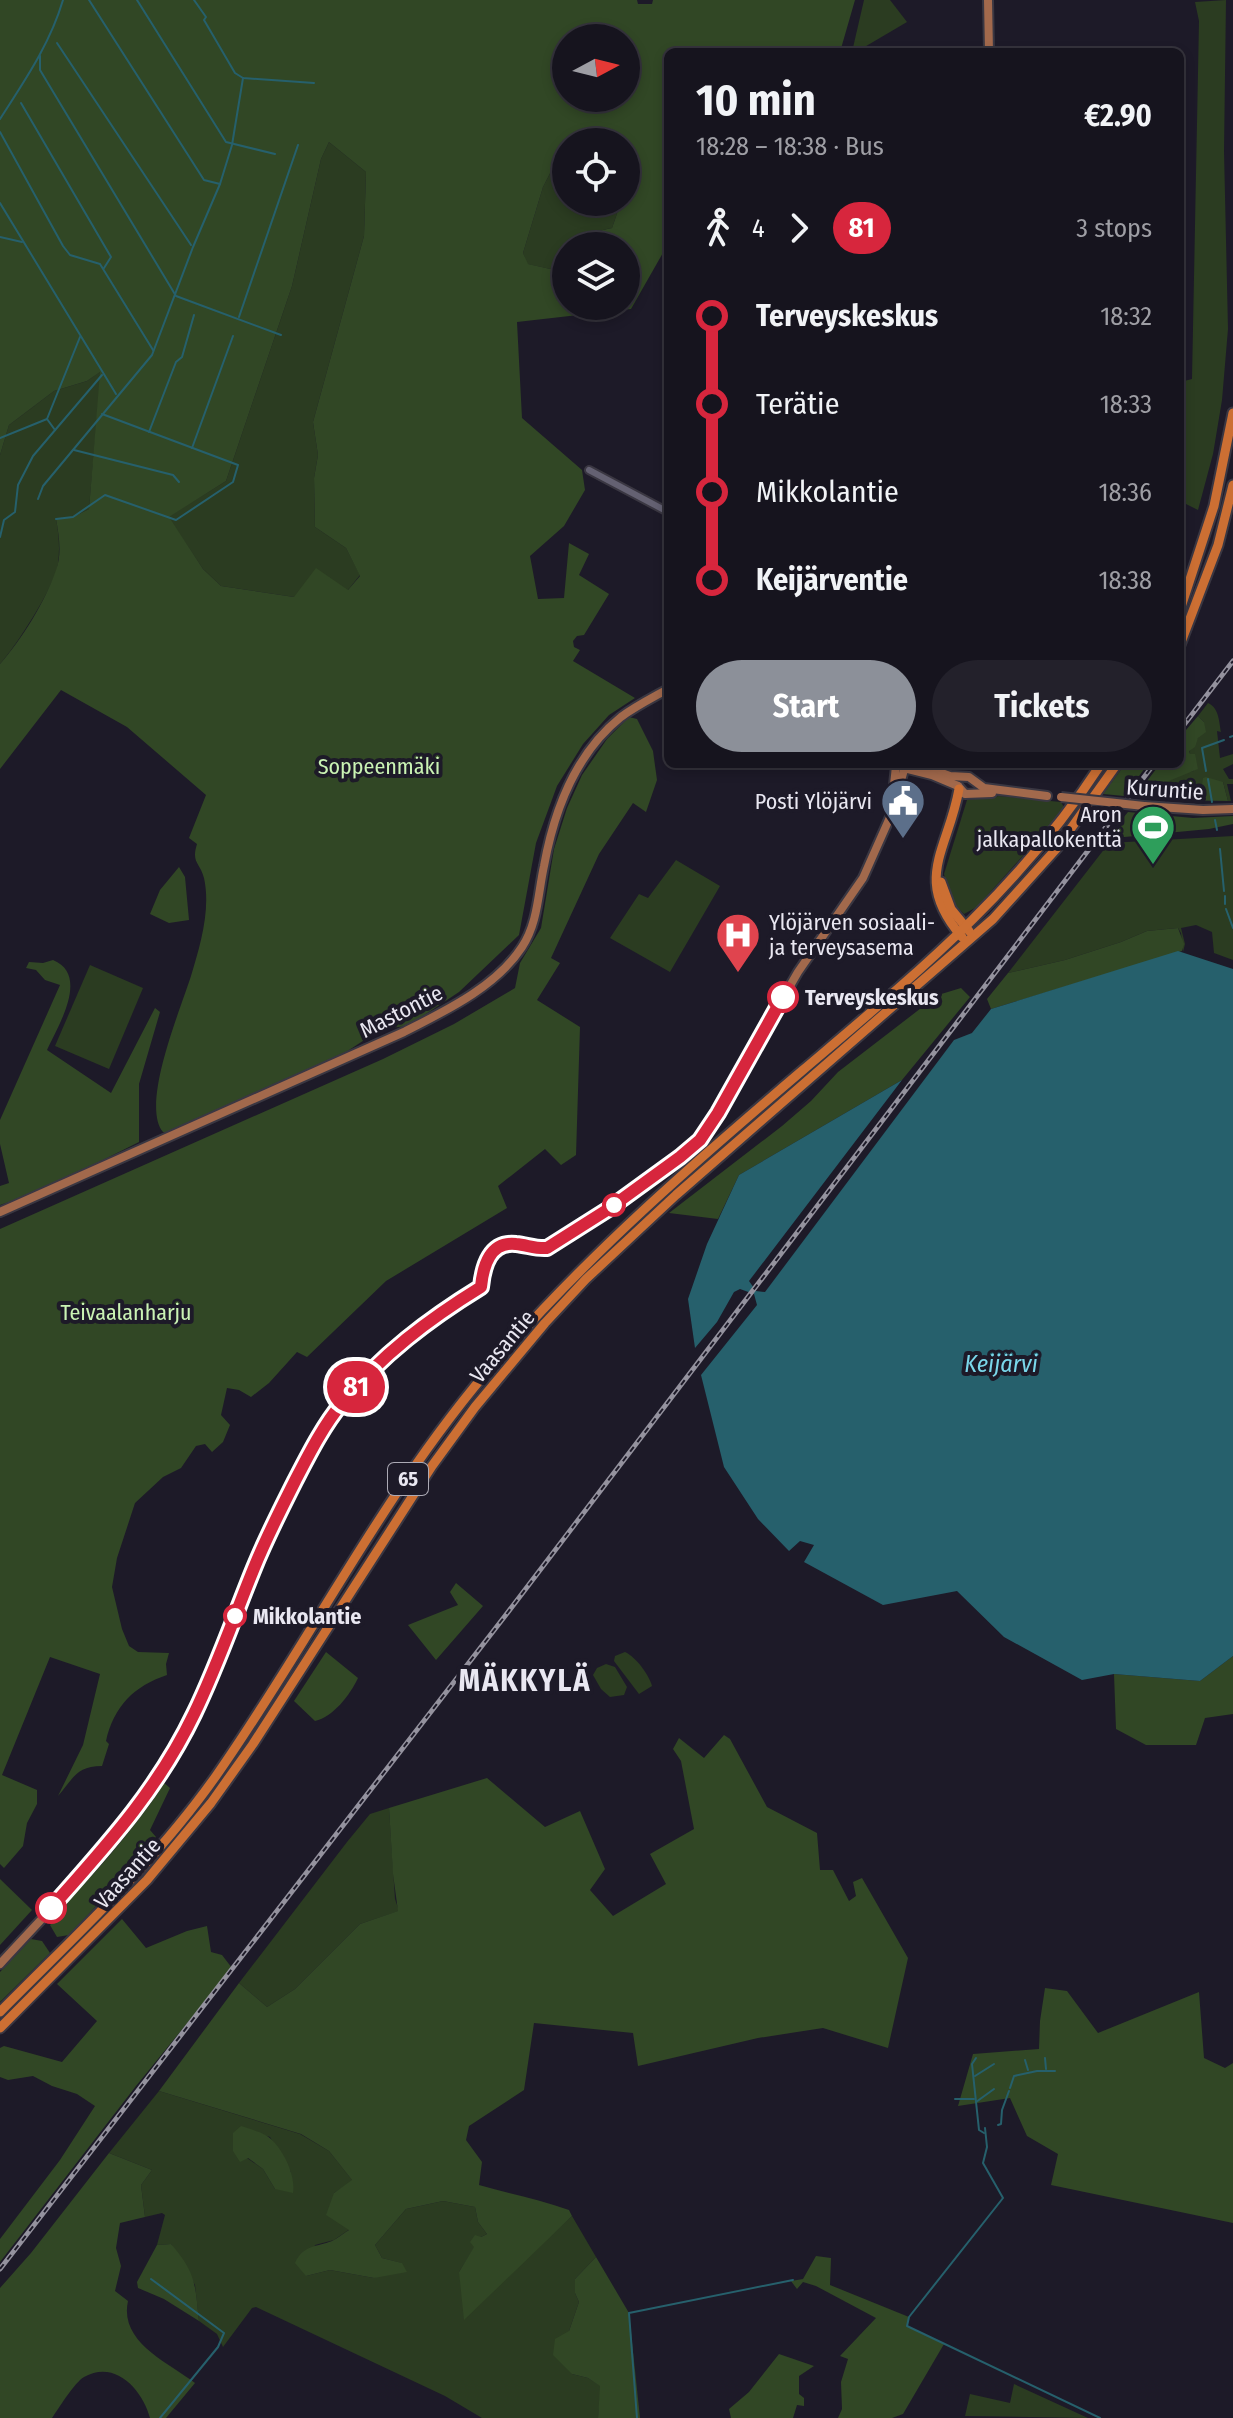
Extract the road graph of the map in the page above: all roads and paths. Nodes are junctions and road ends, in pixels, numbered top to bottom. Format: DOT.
graph roads {
  1 [pos="988,0"];
  2 [pos="989,48"];
  3 [pos="1233,413"];
  4 [pos="589,470"];
  5 [pos="1233,485"];
  6 [pos="664,510"];
  7 [pos="1184,599"];
  8 [pos="1184,634"];
  9 [pos="664,691"];
  10 [pos="903,768"];
  11 [pos="911,768"];
  12 [pos="1098,768"];
  13 [pos="1114,768"];
  14 [pos="963,788"];
  15 [pos="1047,796"];
  16 [pos="1233,809"];
  17 [pos="963,931"];
  18 [pos="971,940"];
  19 [pos="0,1212"];
  20 [pos="0,1964"];
  21 [pos="0,2012"];
  22 [pos="0,2028"];
  1 -- 2 [label="main road"];
  3 -- 7 [label="highway"];
  4 -- 6 [label="street"];
  5 -- 8 [label="highway"];
  9 -- 19 [label="main road, Mastontie"];
  10 -- 20 [label="main road"];
  11 -- 14 [label="main road, Kuruntie"];
  12 -- 17 [label="highway, Vaasantie / 65"];
  13 -- 18 [label="highway, Vaasantie / 65"];
  14 -- 15 [label="main road, Kuruntie"];
  14 -- 15 [label="main road, Kuruntie"];
  14 -- 17 [label="highway"];
  15 -- 16 [label="main road, Kuruntie, bridge"];
  17 -- 18 [label="highway"];
  17 -- 21 [label="highway, Vaasantie / 65"];
  18 -- 22 [label="highway, Vaasantie / 65"];
}
